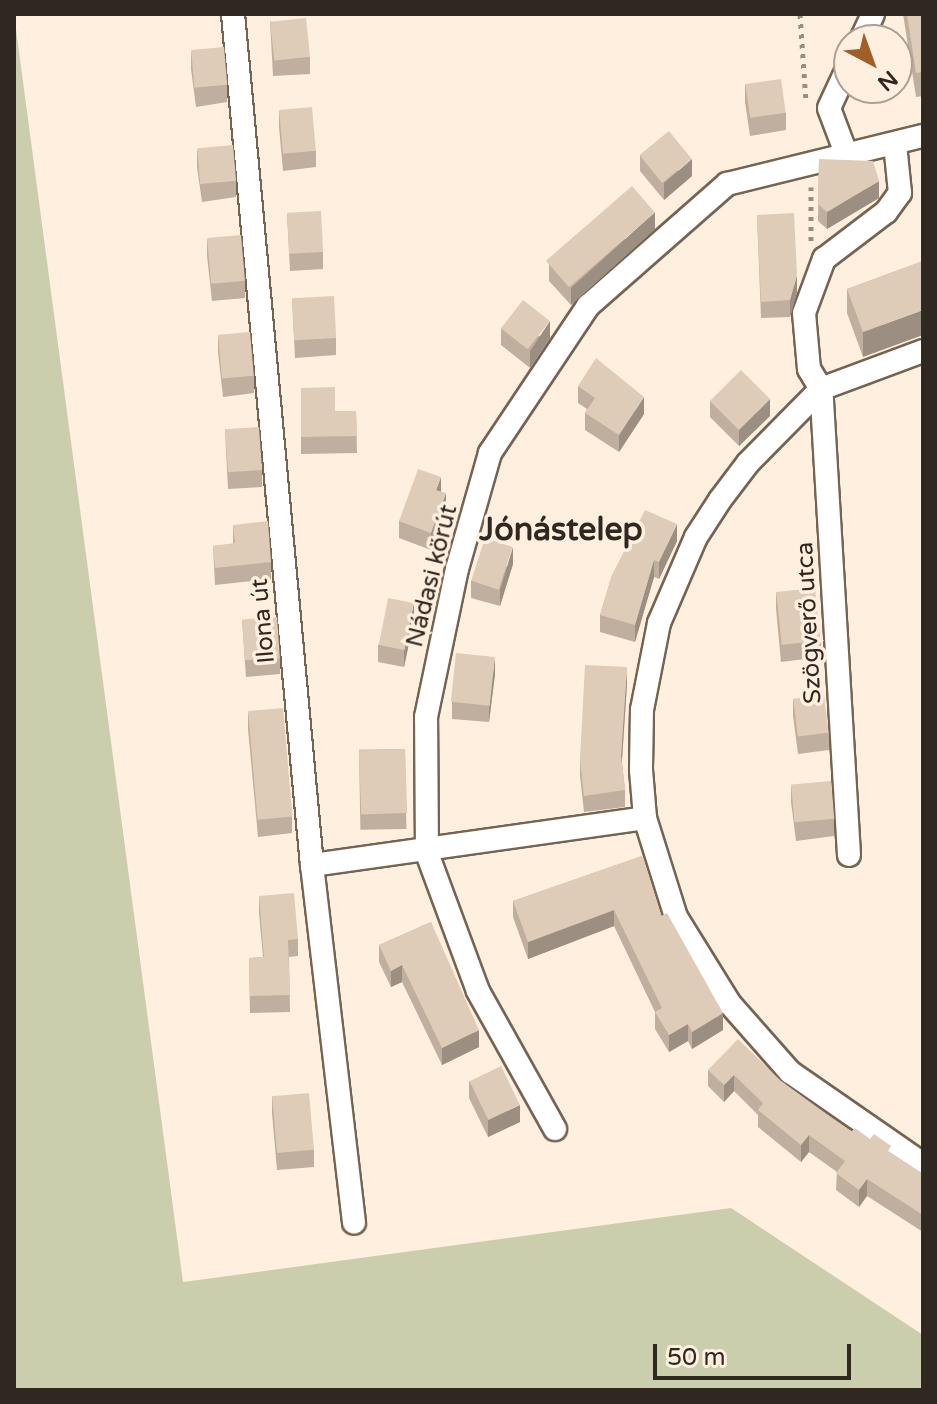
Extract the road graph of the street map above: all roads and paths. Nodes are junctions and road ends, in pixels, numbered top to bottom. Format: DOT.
graph roads {
  1 [pos="233,14"];
  2 [pos="833,99"];
  3 [pos="923,136"];
  4 [pos="895,144"];
  5 [pos="847,156"];
  6 [pos="923,351"];
  7 [pos="821,389"];
  8 [pos="645,818"];
  9 [pos="427,853"];
  10 [pos="849,855"];
  11 [pos="312,865"];
  12 [pos="555,1129"];
  13 [pos="923,1164"];
  14 [pos="354,1223"];
  1 -- 11 [label="street, Ilona út"];
  2 -- 5 [label="street"];
  3 -- 4 [label="street, Nádasi körút"];
  4 -- 5 [label="street, Nádasi körút"];
  4 -- 7 [label="street, Szögverő utca"];
  5 -- 9 [label="street, Nádasi körút"];
  6 -- 7 [label="street"];
  7 -- 8 [label="street"];
  7 -- 10 [label="street, Szögverő utca"];
  8 -- 9 [label="street"];
  8 -- 13 [label="street"];
  9 -- 11 [label="street"];
  9 -- 12 [label="street, Nádasi körút"];
  11 -- 14 [label="street, Ilona út"];
}
